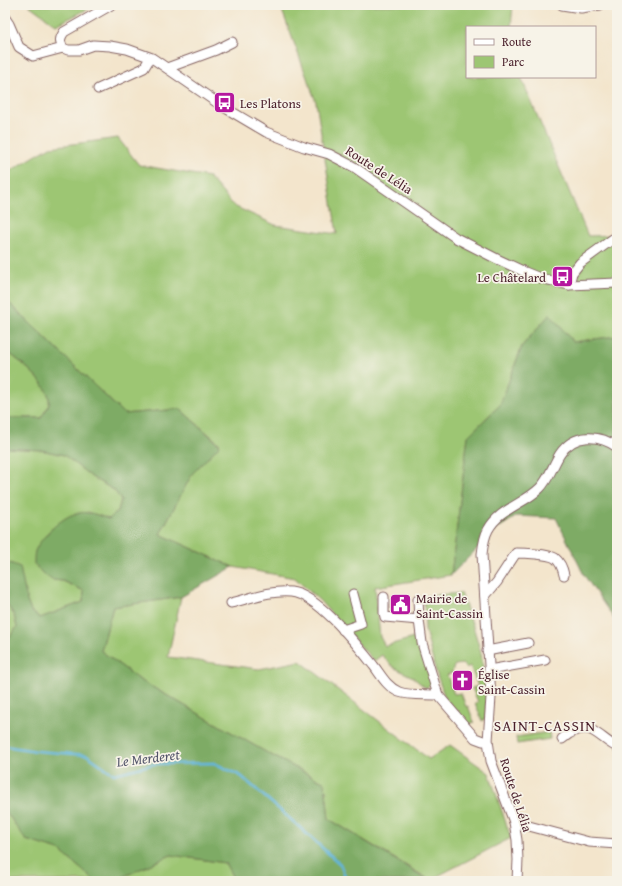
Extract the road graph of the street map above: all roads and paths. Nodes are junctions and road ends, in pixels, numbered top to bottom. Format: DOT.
graph roads {
  1 [pos="111,5"];
  2 [pos="562,5"];
  3 [pos="600,5"];
  4 [pos="5,18"];
  5 [pos="232,42"];
  6 [pos="63,48"];
  7 [pos="150,58"];
  8 [pos="167,68"];
  9 [pos="98,89"];
  10 [pos="617,236"];
  11 [pos="617,283"];
  12 [pos="569,285"];
  13 [pos="617,447"];
  14 [pos="564,575"];
  15 [pos="353,594"];
  16 [pos="484,596"];
  17 [pos="384,597"];
  18 [pos="418,599"];
  19 [pos="231,602"];
  20 [pos="419,620"];
  21 [pos="343,630"];
  22 [pos="528,643"];
  23 [pos="487,651"];
  24 [pos="544,660"];
  25 [pos="489,670"];
  26 [pos="438,695"];
  27 [pos="562,739"];
  28 [pos="488,741"];
  29 [pos="617,747"];
  30 [pos="514,822"];
  31 [pos="617,844"];
  32 [pos="517,881"];
  1 -- 6 [label="street"];
  2 -- 3 [label="street"];
  4 -- 6 [label="street, Route de Lélia"];
  5 -- 8 [label="street"];
  6 -- 7 [label="street, Route de Lélia"];
  7 -- 8 [label="street, Route de Lélia"];
  7 -- 9 [label="street"];
  8 -- 12 [label="street, Route de Lélia"];
  10 -- 12 [label="street"];
  11 -- 12 [label="street, Route de Lélia"];
  13 -- 16 [label="street, Route de Lélia"];
  14 -- 16 [label="street"];
  15 -- 21 [label="street"];
  16 -- 23 [label="street, Route de Lélia"];
  17 -- 20 [label="street"];
  18 -- 20 [label="street"];
  19 -- 21 [label="street"];
  20 -- 26 [label="street"];
  21 -- 26 [label="street"];
  22 -- 23 [label="street"];
  23 -- 25 [label="street, Route de Lélia"];
  24 -- 25 [label="street"];
  25 -- 28 [label="street, Route de Lélia"];
  26 -- 28 [label="street"];
  27 -- 29 [label="street"];
  28 -- 30 [label="street, Route de Lélia"];
  30 -- 31 [label="street"];
  30 -- 32 [label="street, Route de Lélia"];
}
